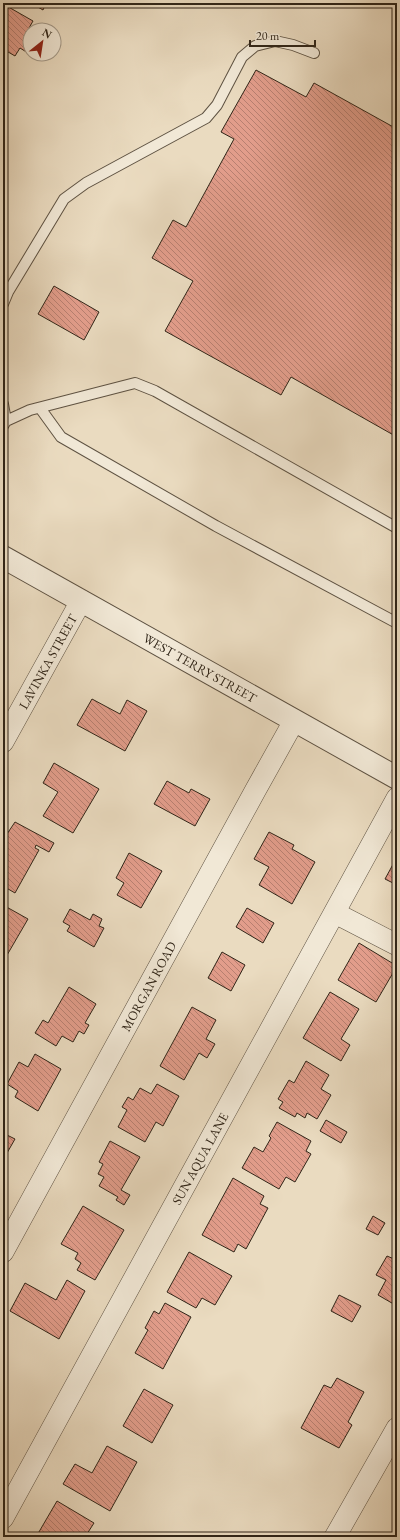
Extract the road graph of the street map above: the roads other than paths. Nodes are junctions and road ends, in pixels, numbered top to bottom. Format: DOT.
graph roads {
  1 [pos="314,53"];
  2 [pos="3,304"];
  3 [pos="3,404"];
  4 [pos="40,408"];
  5 [pos="4,424"];
  6 [pos="397,528"];
  7 [pos="3,557"];
  8 [pos="81,601"];
  9 [pos="397,623"];
  10 [pos="294,721"];
  11 [pos="3,742"];
  12 [pos="397,778"];
  13 [pos="397,798"];
  14 [pos="335,912"];
  15 [pos="397,945"];
  16 [pos="3,1252"];
  17 [pos="397,1428"];
  18 [pos="3,1518"];
  19 [pos="335,1537"];
  1 -- 2 [label="lane"];
  3 -- 5 [label="lane"];
  4 -- 5 [label="lane"];
  4 -- 6 [label="lane"];
  4 -- 9 [label="lane"];
  7 -- 8 [label="street, WEST TERRY STREET"];
  8 -- 10 [label="street, WEST TERRY STREET"];
  8 -- 11 [label="street, LAVINKA STREET"];
  10 -- 12 [label="street, WEST TERRY STREET"];
  10 -- 16 [label="street, MORGAN ROAD"];
  13 -- 14 [label="street, SUN AQUA LANE"];
  14 -- 15 [label="street"];
  14 -- 18 [label="street, SUN AQUA LANE"];
  17 -- 19 [label="street"];
}
